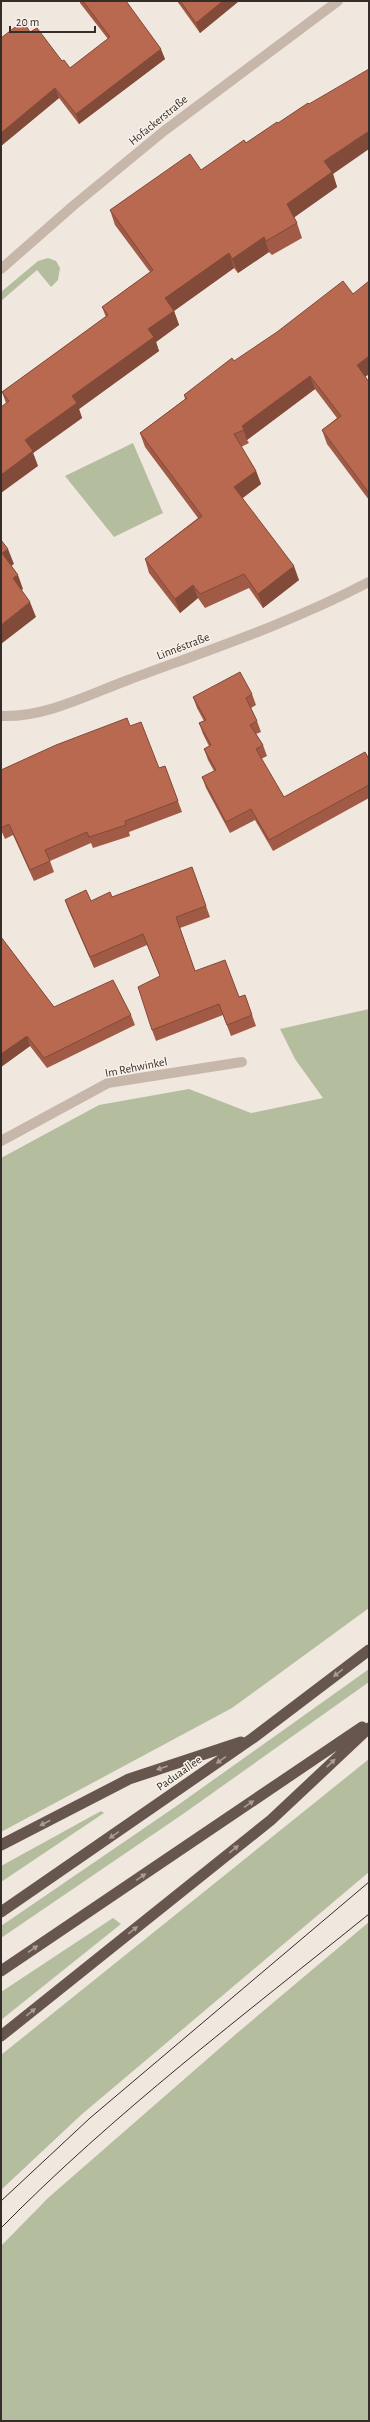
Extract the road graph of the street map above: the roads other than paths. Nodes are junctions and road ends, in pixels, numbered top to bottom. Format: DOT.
graph roads {
  1 [pos="338,1"];
  2 [pos="1,269"];
  3 [pos="369,582"];
  4 [pos="1,716"];
  5 [pos="242,1062"];
  6 [pos="1,1141"];
  7 [pos="369,1650"];
  8 [pos="369,1722"];
  9 [pos="369,1728"];
  10 [pos="253,1738"];
  11 [pos="1,1846"];
  12 [pos="1,1912"];
  13 [pos="1,1971"];
  14 [pos="1,2036"];
  1 -- 2 [label="street, Hofackerstraße"];
  3 -- 4 [label="street, Linnéstraße"];
  5 -- 6 [label="street, Im Rehwinkel"];
  7 -- 10 [label="highway, Paduaallee, one-way"];
  13 -- 8 [label="highway, one-way"];
  14 -- 9 [label="highway, one-way"];
  10 -- 11 [label="highway, one-way"];
  10 -- 12 [label="highway, Paduaallee, one-way"];
}
